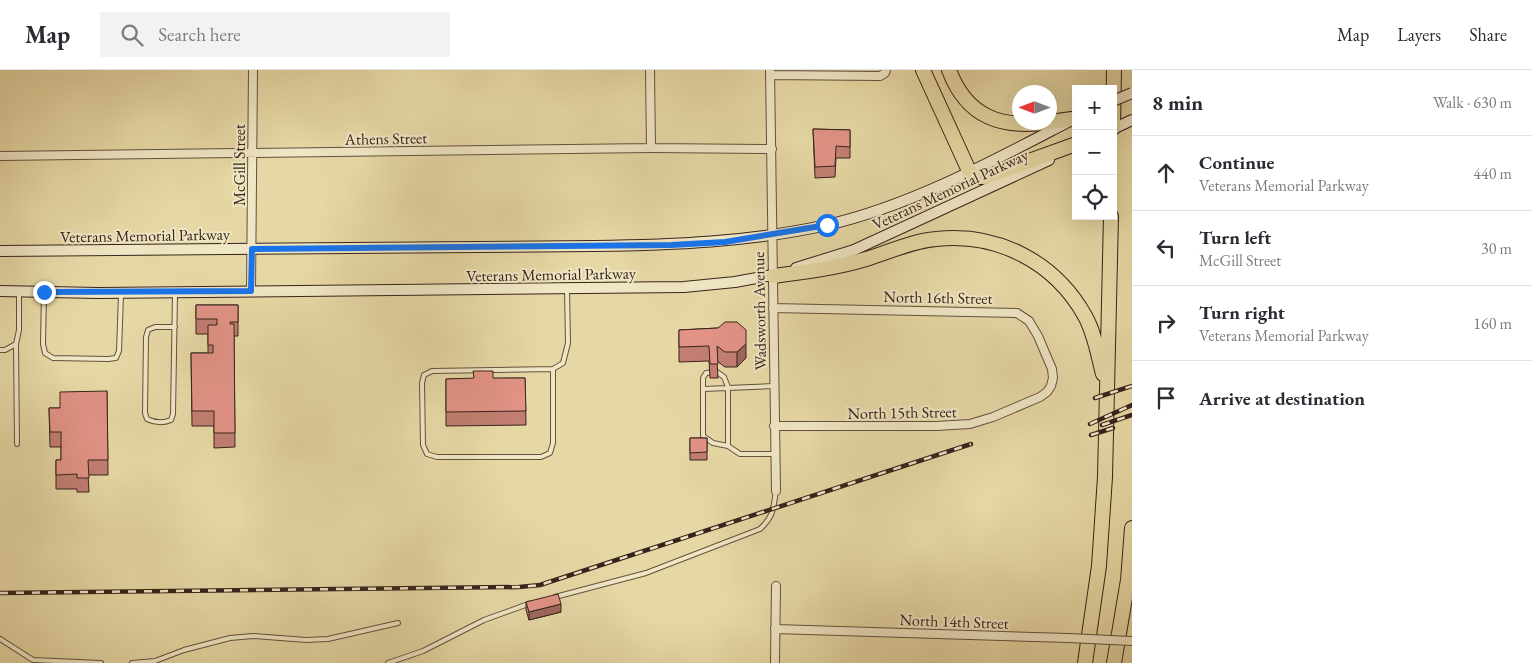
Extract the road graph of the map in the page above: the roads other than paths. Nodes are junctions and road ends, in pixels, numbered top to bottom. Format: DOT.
graph roads {
  1 [pos="253,70"];
  2 [pos="650,70"];
  3 [pos="922,70"];
  4 [pos="948,70"];
  5 [pos="1114,70"];
  6 [pos="770,72"];
  7 [pos="885,72"];
  8 [pos="1114,85"];
  9 [pos="1132,92"];
  10 [pos="1117,99"];
  11 [pos="1072,119"];
  12 [pos="1072,120"];
  13 [pos="1132,120"];
  14 [pos="1057,121"];
  15 [pos="1012,124"];
  16 [pos="1117,126"];
  17 [pos="1072,147"];
  18 [pos="652,148"];
  19 [pos="1072,148"];
  20 [pos="772,149"];
  21 [pos="252,154"];
  22 [pos="0,156"];
  23 [pos="970,173"];
  24 [pos="1111,220"];
  25 [pos="772,234"];
  26 [pos="252,249"];
  27 [pos="0,251"];
  28 [pos="773,276"];
  29 [pos="567,289"];
  30 [pos="0,291"];
  31 [pos="251,291"];
  32 [pos="19,292"];
  33 [pos="44,292"];
  34 [pos="175,292"];
  35 [pos="121,293"];
  36 [pos="773,308"];
  37 [pos="175,327"];
  38 [pos="16,344"];
  39 [pos="0,350"];
  40 [pos="553,369"];
  41 [pos="774,386"];
  42 [pos="1051,386"];
  43 [pos="703,388"];
  44 [pos="728,388"];
  45 [pos="1108,393"];
  46 [pos="774,426"];
  47 [pos="17,444"];
  48 [pos="728,446"];
  49 [pos="776,454"];
  50 [pos="776,491"];
  51 [pos="1132,528"];
  52 [pos="776,586"];
  53 [pos="550,598"];
  54 [pos="540,600"];
  55 [pos="398,623"];
  56 [pos="775,629"];
  57 [pos="0,638"];
  58 [pos="1132,641"];
  59 [pos="144,662"];
  60 [pos="101,663"];
  61 [pos="132,663"];
  62 [pos="388,663"];
  63 [pos="775,663"];
  64 [pos="1085,663"];
  65 [pos="1114,663"];
  1 -- 21 [label="street, McGill Street"];
  2 -- 18 [label="street"];
  3 -- 23 [label="highway"];
  4 -- 15 [label="highway"];
  5 -- 8 [label="highway"];
  6 -- 7 [label="street"];
  6 -- 20 [label="street, Wadsworth Avenue"];
  9 -- 10 [label="street, bridge"];
  11 -- 14 [label="highway"];
  12 -- 23 [label="street, Veterans Memorial Parkway"];
  13 -- 16 [label="street"];
  17 -- 23 [label="highway"];
  18 -- 20 [label="street, Athens Street"];
  18 -- 21 [label="street, Athens Street"];
  19 -- 28 [label="street, Veterans Memorial Parkway"];
  20 -- 25 [label="street, Wadsworth Avenue"];
  21 -- 22 [label="street, Athens Street"];
  21 -- 26 [label="street, McGill Street"];
  23 -- 25 [label="street, Veterans Memorial Parkway"];
  24 -- 45 [label="highway"];
  25 -- 26 [label="street, Veterans Memorial Parkway"];
  25 -- 28 [label="street, Wadsworth Avenue"];
  26 -- 27 [label="street, Veterans Memorial Parkway"];
  26 -- 31 [label="street, McGill Street"];
  28 -- 29 [label="street, Veterans Memorial Parkway"];
  28 -- 36 [label="street, Wadsworth Avenue"];
  28 -- 45 [label="highway"];
  29 -- 31 [label="street, Veterans Memorial Parkway"];
  29 -- 40 [label="lane"];
  30 -- 32 [label="street, Veterans Memorial Parkway"];
  31 -- 34 [label="street, Veterans Memorial Parkway"];
  32 -- 33 [label="street, Veterans Memorial Parkway"];
  32 -- 38 [label="lane"];
  33 -- 35 [label="street, Veterans Memorial Parkway"];
  33 -- 35 [label="lane"];
  34 -- 35 [label="street, Veterans Memorial Parkway"];
  34 -- 37 [label="lane"];
  36 -- 41 [label="street, Wadsworth Avenue"];
  36 -- 42 [label="street, North 16th Street"];
  37 -- 37 [label="lane"];
  38 -- 39 [label="lane"];
  38 -- 47 [label="lane"];
  40 -- 40 [label="lane"];
  41 -- 44 [label="lane"];
  41 -- 46 [label="street, Wadsworth Avenue"];
  42 -- 46 [label="street, North 15th Street"];
  43 -- 44 [label="lane"];
  43 -- 44 [label="lane"];
  43 -- 48 [label="lane"];
  44 -- 48 [label="lane"];
  45 -- 64 [label="highway"];
  46 -- 49 [label="street, Wadsworth Avenue"];
  48 -- 49 [label="lane"];
  49 -- 50 [label="street, Wadsworth Avenue"];
  50 -- 53 [label="lane"];
  51 -- 65 [label="highway"];
  52 -- 56 [label="street"];
  54 -- 62 [label="lane"];
  55 -- 59 [label="lane"];
  56 -- 58 [label="street, North 14th Street, bridge"];
  56 -- 63 [label="street"];
  57 -- 60 [label="lane"];
  59 -- 61 [label="lane"];
}
